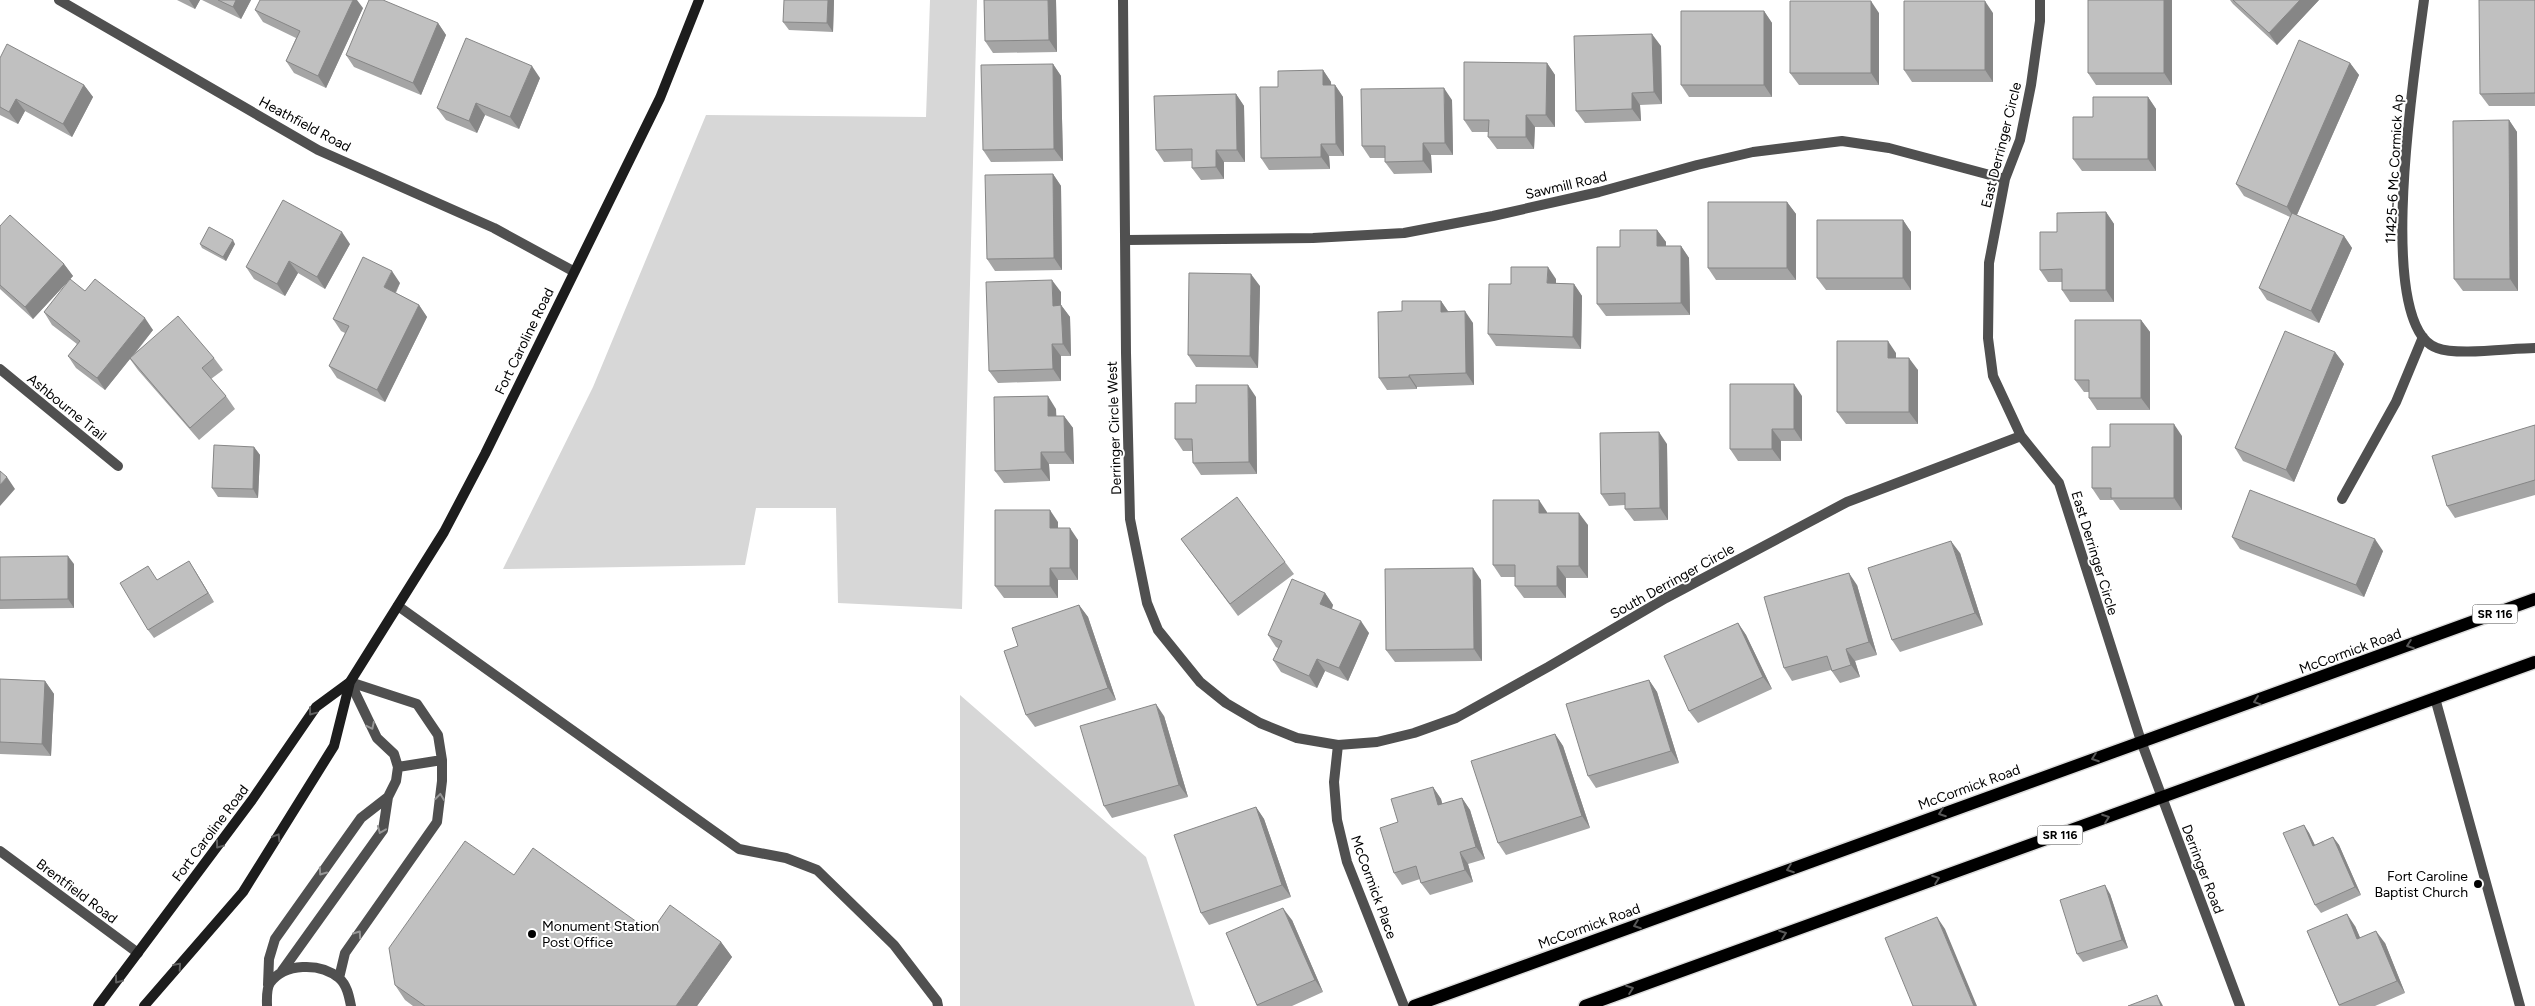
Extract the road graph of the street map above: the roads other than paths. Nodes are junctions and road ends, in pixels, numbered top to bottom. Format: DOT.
graph roads {
  1 [pos="59,0"];
  2 [pos="698,0"];
  3 [pos="1123,0"];
  4 [pos="2040,0"];
  5 [pos="2424,0"];
  6 [pos="2005,179"];
  7 [pos="1127,240"];
  8 [pos="573,271"];
  9 [pos="2423,337"];
  10 [pos="2535,348"];
  11 [pos="0,370"];
  12 [pos="2021,436"];
  13 [pos="118,466"];
  14 [pos="2342,499"];
  15 [pos="2535,599"];
  16 [pos="398,606"];
  17 [pos="2535,662"];
  18 [pos="350,682"];
  19 [pos="2435,698"];
  20 [pos="2141,741"];
  21 [pos="1338,745"];
  22 [pos="442,760"];
  23 [pos="398,767"];
  24 [pos="388,796"];
  25 [pos="2162,798"];
  26 [pos="0,852"];
  27 [pos="138,954"];
  28 [pos="282,971"];
  29 [pos="338,978"];
  30 [pos="268,985"];
  31 [pos="145,1005"];
  32 [pos="98,1006"];
  33 [pos="267,1006"];
  34 [pos="351,1006"];
  35 [pos="938,1006"];
  36 [pos="1404,1006"];
  37 [pos="1414,1006"];
  38 [pos="1585,1006"];
  39 [pos="2240,1006"];
  40 [pos="2520,1006"];
  1 -- 8 [label="street, Heathfield Road"];
  2 -- 8 [label="street, Fort Caroline Road"];
  3 -- 7 [label="street, Derringer Circle West"];
  4 -- 6 [label="street, East Derringer Circle"];
  5 -- 9 [label="street, 11425-6 Mc Cormick Ap"];
  6 -- 7 [label="street, Sawmill Road"];
  6 -- 12 [label="street, East Derringer Circle"];
  7 -- 21 [label="street, Derringer Circle West"];
  8 -- 16 [label="street, Fort Caroline Road"];
  9 -- 10 [label="street"];
  9 -- 14 [label="street"];
  11 -- 13 [label="street, Ashbourne Trail"];
  12 -- 20 [label="street, East Derringer Circle"];
  12 -- 21 [label="street, South Derringer Circle"];
  15 -- 20 [label="main road, McCormick Road / SR 116, one-way"];
  16 -- 18 [label="street, Fort Caroline Road"];
  16 -- 35 [label="street"];
  17 -- 19 [label="main road, SR 116"];
  18 -- 22 [label="street"];
  18 -- 23 [label="street, one-way"];
  18 -- 27 [label="street, Fort Caroline Road, one-way"];
  31 -- 18 [label="street, Fort Caroline Road, one-way"];
  19 -- 25 [label="main road, SR 116"];
  19 -- 40 [label="street"];
  20 -- 25 [label="street, Derringer Road"];
  20 -- 37 [label="main road, McCormick Road / SR 116, one-way"];
  21 -- 36 [label="street, McCormick Place"];
  22 -- 23 [label="street"];
  29 -- 22 [label="street, one-way"];
  23 -- 24 [label="street"];
  24 -- 28 [label="street, one-way"];
  24 -- 30 [label="street, one-way"];
  38 -- 25 [label="main road, SR 116, one-way"];
  25 -- 39 [label="street, Derringer Road"];
  26 -- 27 [label="street, Brentfield Road"];
  27 -- 32 [label="street, Fort Caroline Road, one-way"];
  28 -- 29 [label="street"];
  28 -- 30 [label="street"];
  29 -- 34 [label="street"];
  30 -- 33 [label="street"];
}
